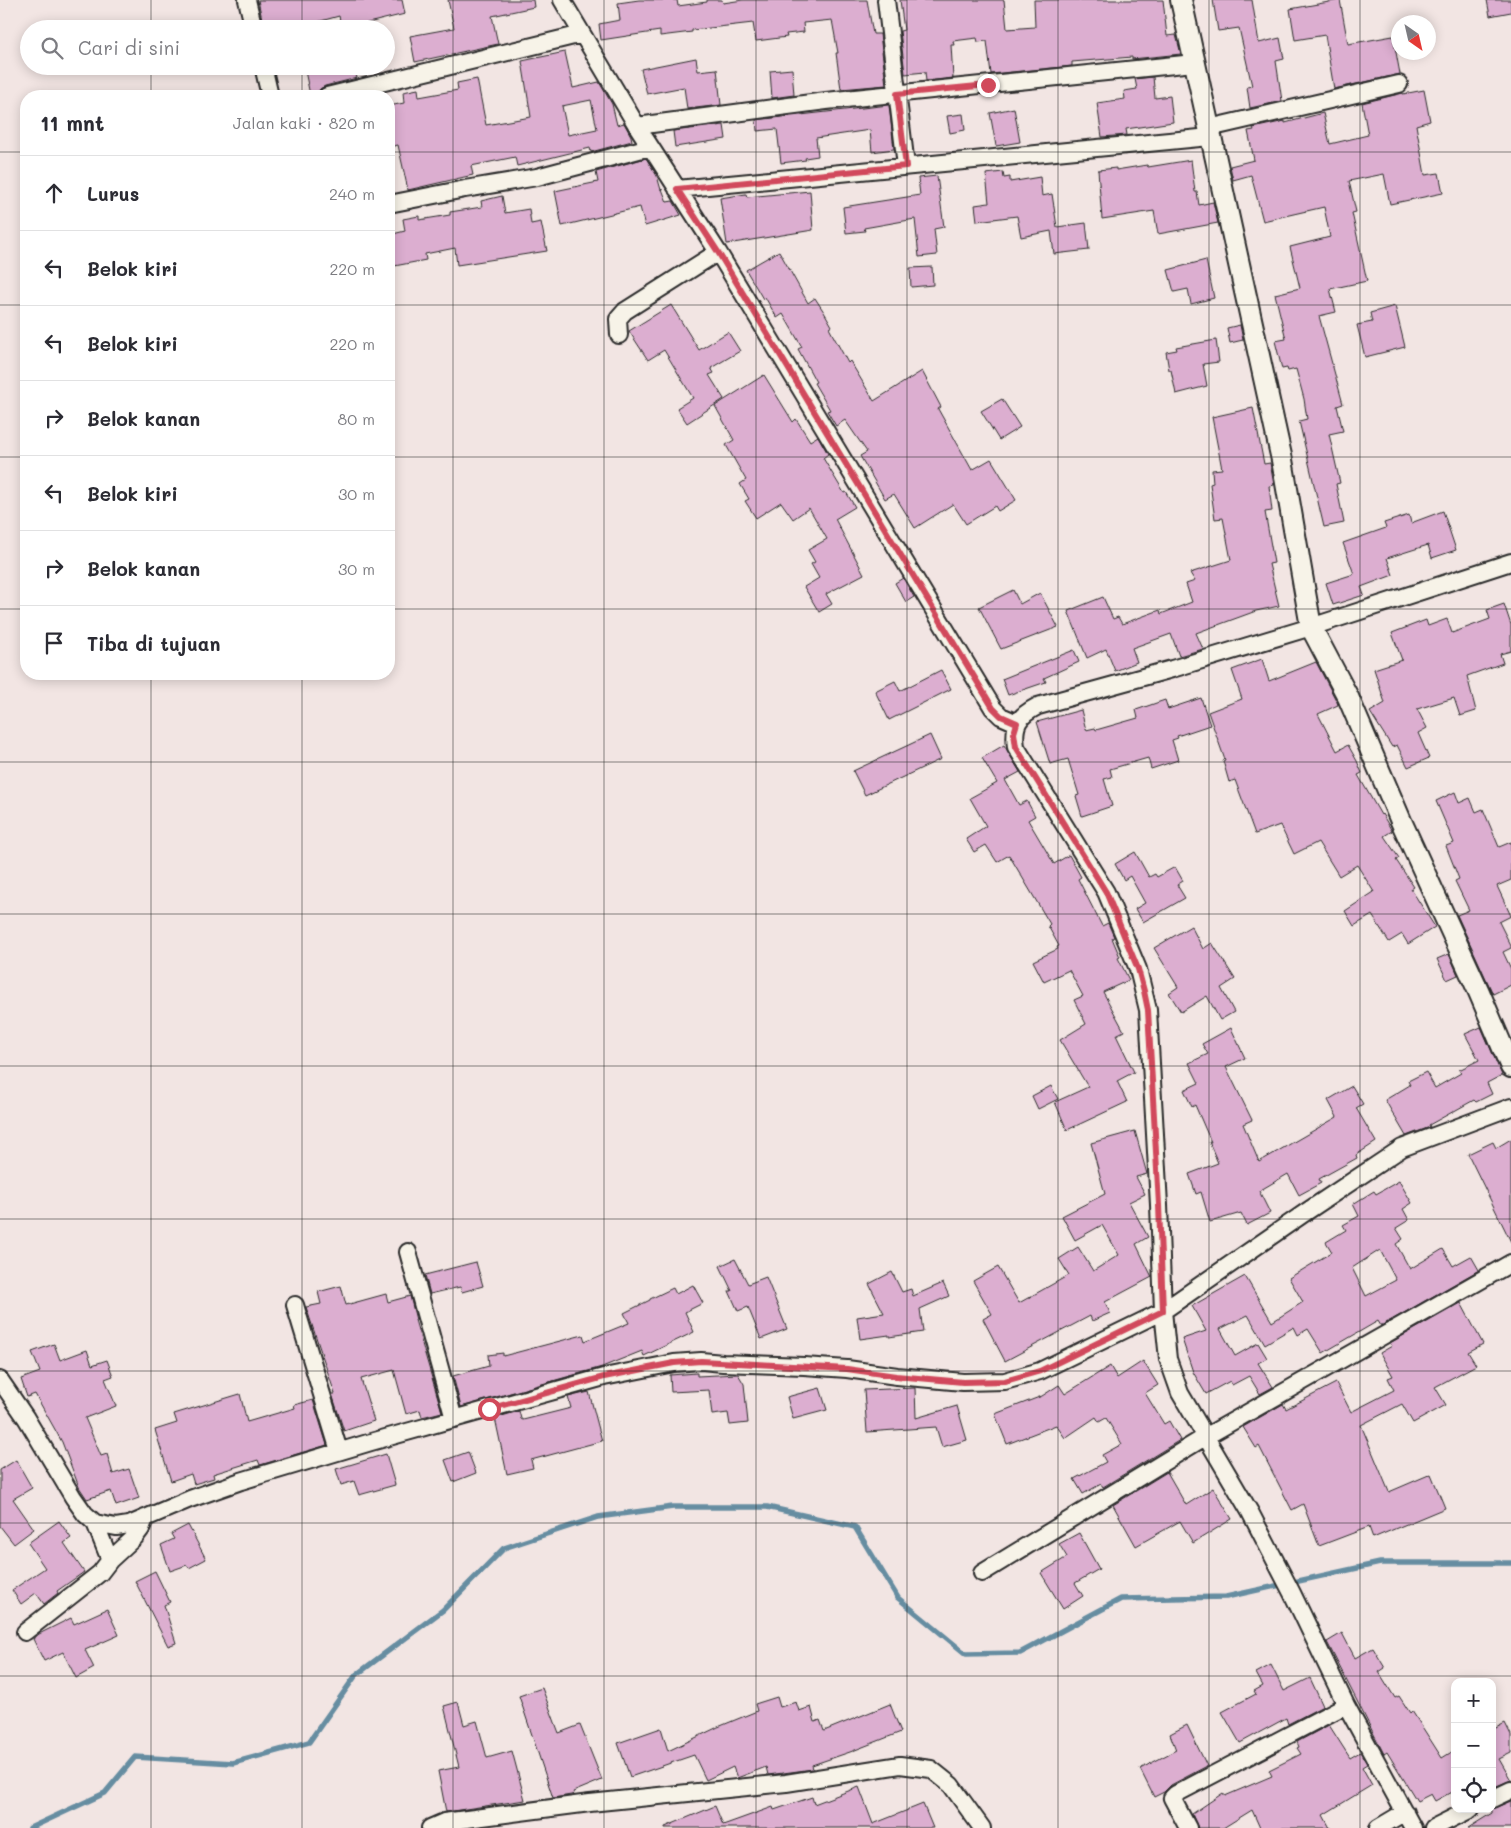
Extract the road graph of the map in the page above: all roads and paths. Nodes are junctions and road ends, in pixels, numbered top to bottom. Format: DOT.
graph roads {
  1 [pos="247,0"];
  2 [pos="562,0"];
  3 [pos="886,0"];
  4 [pos="1181,0"];
  5 [pos="252,20"];
  6 [pos="582,34"];
  7 [pos="1194,63"];
  8 [pos="265,75"];
  9 [pos="1400,84"];
  10 [pos="269,90"];
  11 [pos="352,90"];
  12 [pos="897,94"];
  13 [pos="637,126"];
  14 [pos="1210,132"];
  15 [pos="650,147"];
  16 [pos="906,166"];
  17 [pos="677,189"];
  18 [pos="395,203"];
  19 [pos="718,252"];
  20 [pos="618,335"];
  21 [pos="1511,562"];
  22 [pos="1311,627"];
  23 [pos="1017,723"];
  24 [pos="1511,1067"];
  25 [pos="1511,1107"];
  26 [pos="408,1252"];
  27 [pos="1511,1263"];
  28 [pos="295,1305"];
  29 [pos="1163,1311"];
  30 [pos="0,1380"];
  31 [pos="454,1419"];
  32 [pos="1205,1437"];
  33 [pos="339,1452"];
  34 [pos="145,1518"];
  35 [pos="95,1523"];
  36 [pos="110,1560"];
  37 [pos="982,1573"];
  38 [pos="25,1632"];
  39 [pos="1346,1705"];
  40 [pos="1511,1790"];
  41 [pos="1496,1797"];
  42 [pos="1405,1812"];
  43 [pos="1464,1813"];
  44 [pos="430,1828"];
  45 [pos="982,1828"];
  46 [pos="1188,1828"];
  47 [pos="1378,1828"];
  48 [pos="1413,1828"];
  49 [pos="1433,1828"];
  1 -- 5 [label="street"];
  2 -- 6 [label="street"];
  3 -- 12 [label="street"];
  4 -- 7 [label="street"];
  6 -- 11 [label="street"];
  6 -- 13 [label="street"];
  7 -- 12 [label="street"];
  7 -- 14 [label="street"];
  8 -- 10 [label="street"];
  9 -- 14 [label="street"];
  12 -- 13 [label="street"];
  12 -- 16 [label="street"];
  13 -- 15 [label="street"];
  14 -- 16 [label="street"];
  14 -- 22 [label="street"];
  15 -- 17 [label="street"];
  15 -- 18 [label="street"];
  16 -- 17 [label="street"];
  17 -- 19 [label="street"];
  19 -- 20 [label="street"];
  19 -- 23 [label="street"];
  21 -- 22 [label="street"];
  22 -- 23 [label="street"];
  22 -- 24 [label="street"];
  23 -- 29 [label="street"];
  25 -- 29 [label="street"];
  26 -- 31 [label="street"];
  27 -- 32 [label="street"];
  28 -- 33 [label="street"];
  29 -- 31 [label="street"];
  29 -- 32 [label="street"];
  30 -- 35 [label="street"];
  31 -- 33 [label="street"];
  32 -- 37 [label="street"];
  32 -- 39 [label="street"];
  33 -- 34 [label="street"];
  34 -- 35 [label="street"];
  34 -- 36 [label="street"];
  35 -- 36 [label="street"];
  36 -- 38 [label="street"];
  39 -- 42 [label="street"];
  39 -- 46 [label="street"];
  40 -- 41 [label="street"];
  42 -- 47 [label="street"];
  42 -- 48 [label="street"];
  43 -- 49 [label="street"];
  44 -- 45 [label="street"];
}
